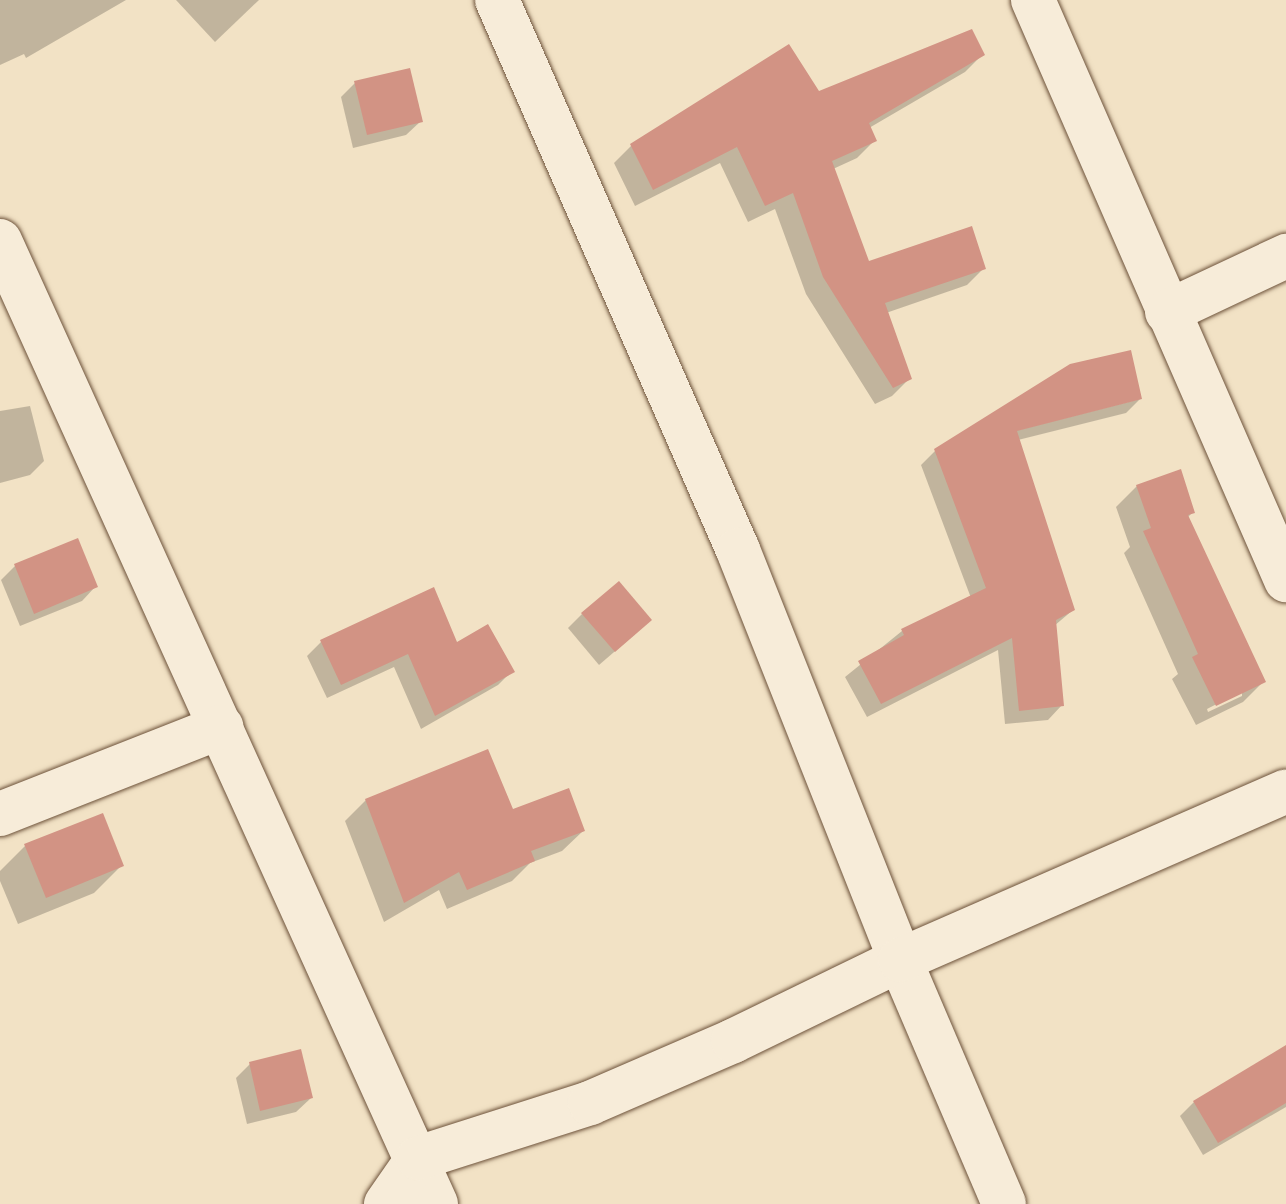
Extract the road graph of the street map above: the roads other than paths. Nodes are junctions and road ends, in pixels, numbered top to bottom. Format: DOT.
graph roads {
  1 [pos="497,0"];
  2 [pos="1033,0"];
  3 [pos="0,241"];
  4 [pos="1286,256"];
  5 [pos="1167,312"];
  6 [pos="16,320"];
  7 [pos="1286,580"];
  8 [pos="221,727"];
  9 [pos="1286,791"];
  10 [pos="0,814"];
  11 [pos="900,960"];
  12 [pos="418,1158"];
  13 [pos="386,1204"];
  14 [pos="436,1204"];
  15 [pos="1004,1204"];
  1 -- 11 [label="street"];
  2 -- 5 [label="street"];
  3 -- 6 [label="street"];
  4 -- 5 [label="street"];
  5 -- 7 [label="street"];
  6 -- 8 [label="street"];
  8 -- 10 [label="street"];
  8 -- 12 [label="street"];
  9 -- 11 [label="street"];
  11 -- 12 [label="street"];
  11 -- 15 [label="street"];
  12 -- 13 [label="street"];
  12 -- 14 [label="street"];
}
